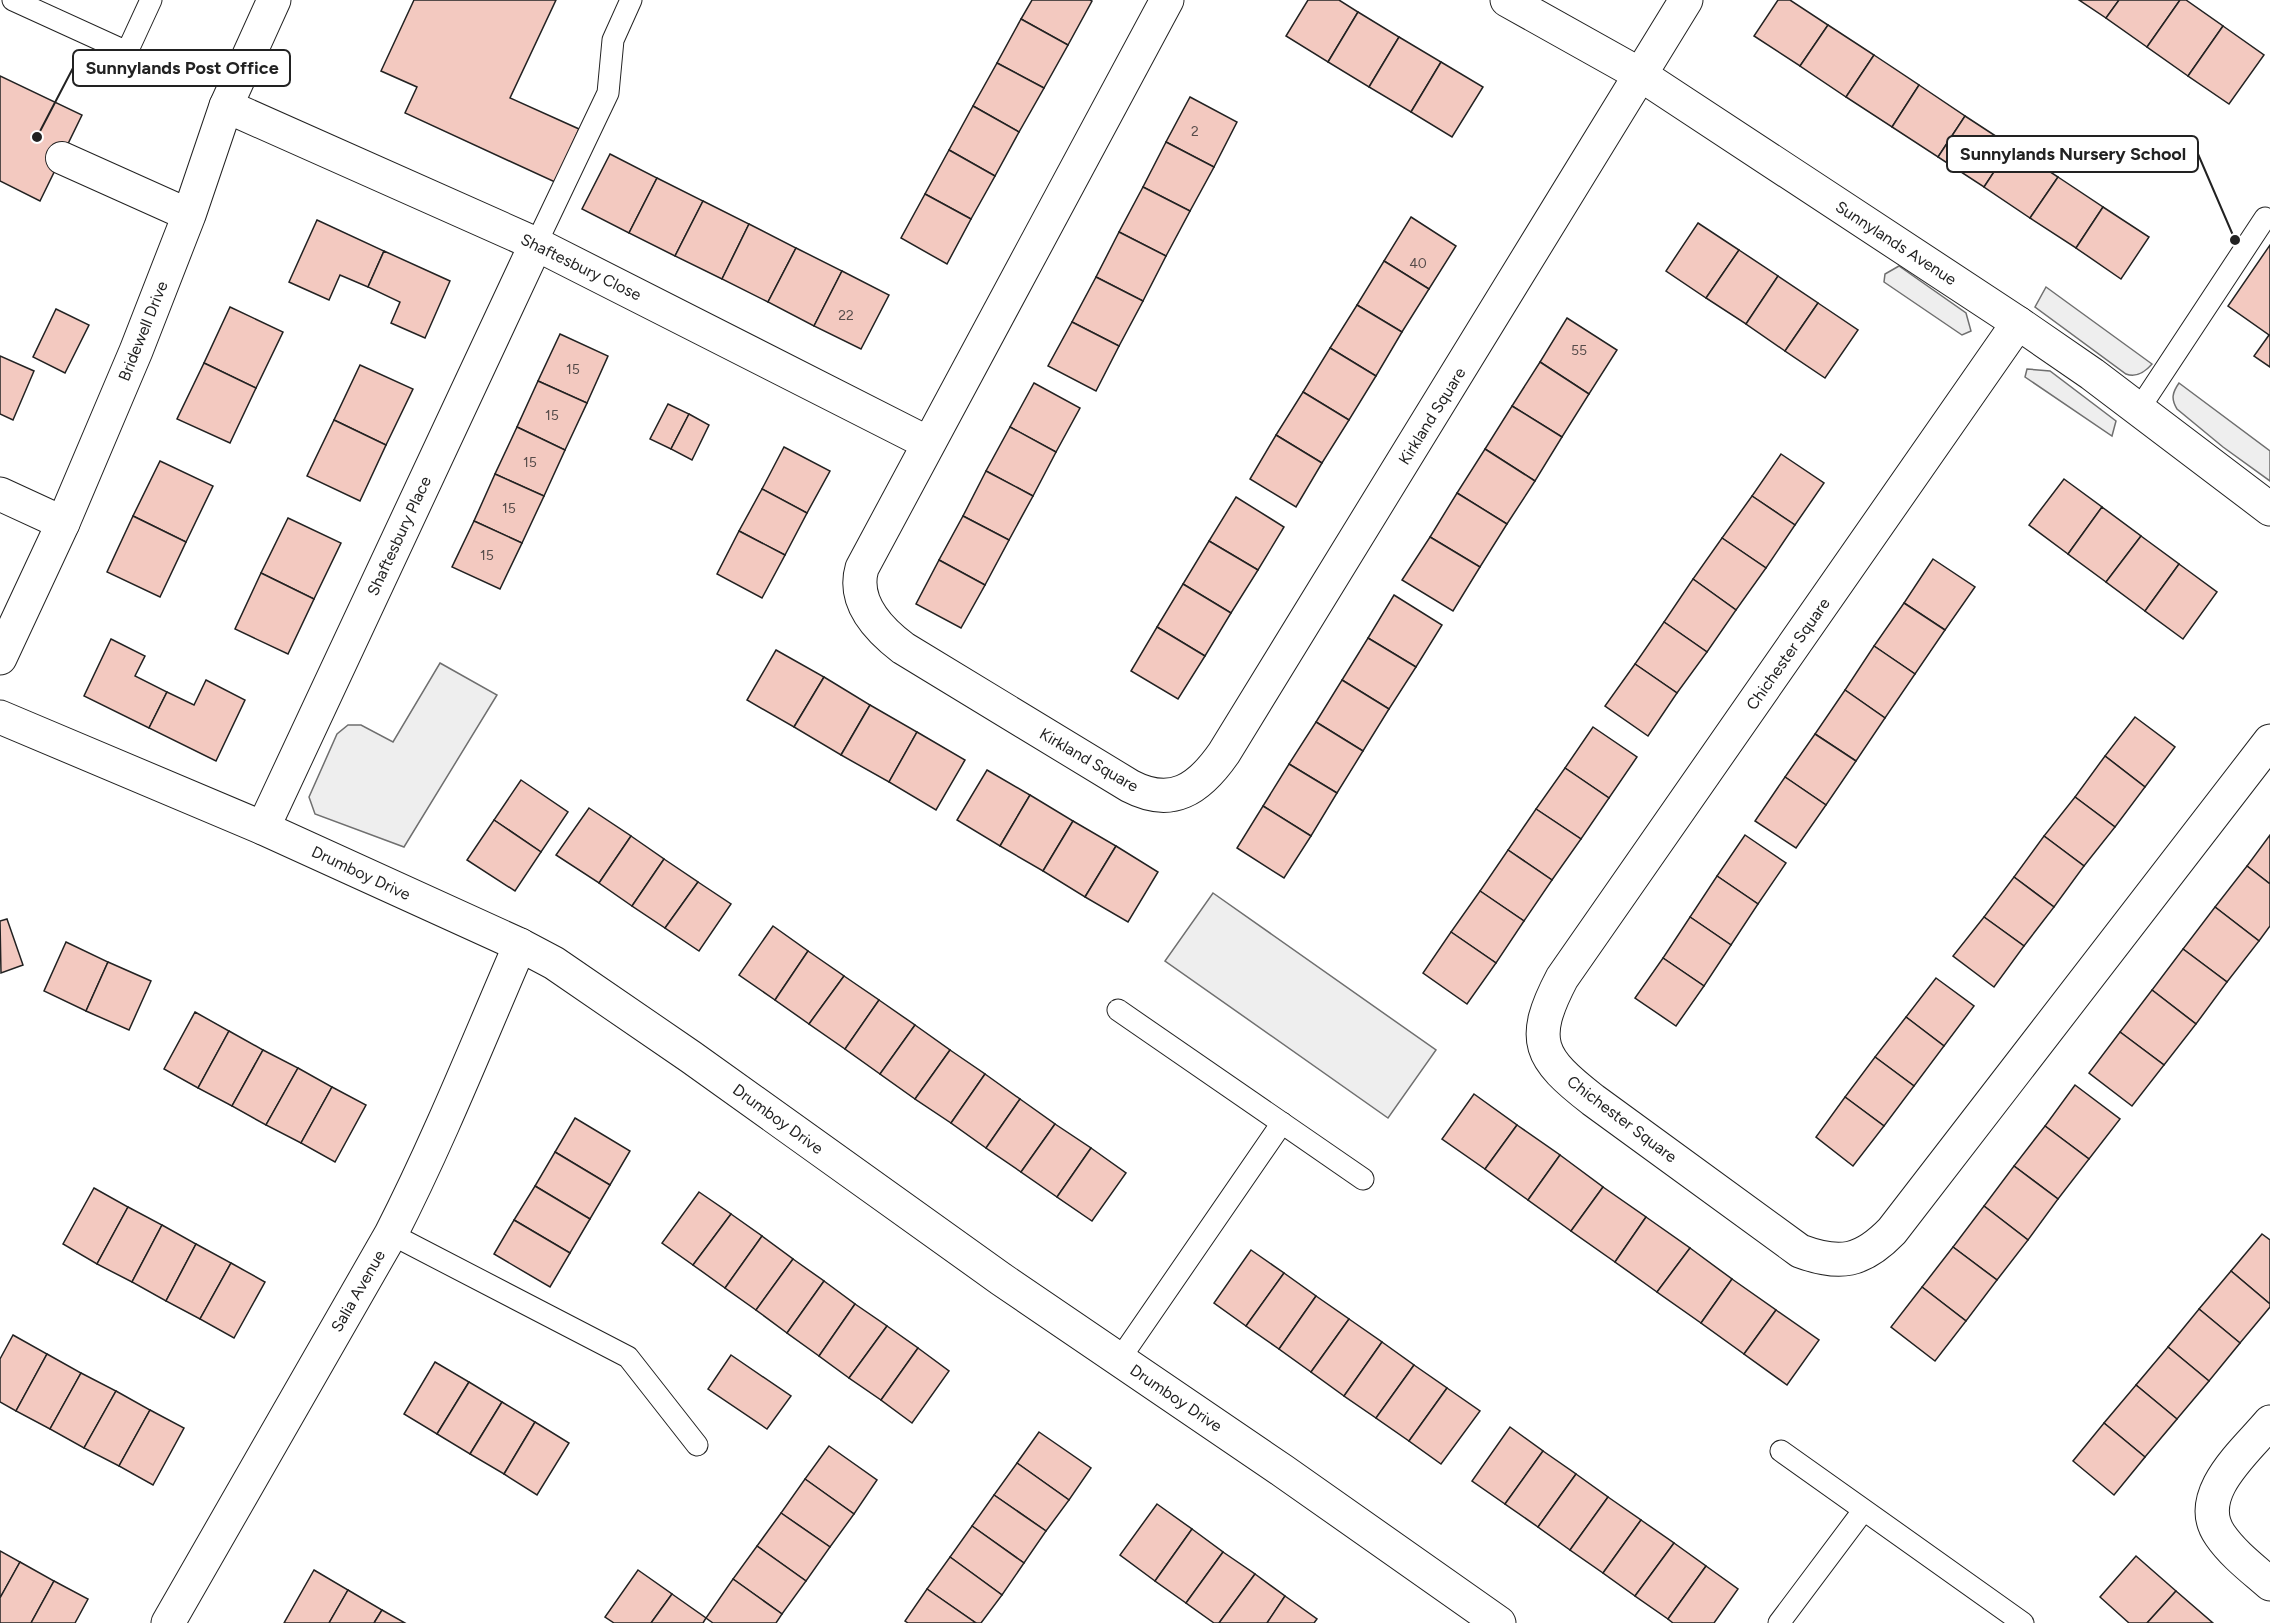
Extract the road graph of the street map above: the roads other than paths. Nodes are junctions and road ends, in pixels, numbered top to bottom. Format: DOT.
graph roads {
  1 [pos="13,0"];
  2 [pos="151,0"];
  3 [pos="274,0"];
  4 [pos="631,0"];
  5 [pos="1167,0"];
  6 [pos="1507,0"];
  7 [pos="1686,0"];
  8 [pos="1641,75"];
  9 [pos="226,106"];
  10 [pos="62,158"];
  11 [pos="189,215"];
  12 [pos="2265,219"];
  13 [pos="536,244"];
  14 [pos="2019,323"];
  15 [pos="2139,409"];
  16 [pos="928,443"];
  17 [pos="0,494"];
  18 [pos="2270,509"];
  19 [pos="63,523"];
  20 [pos="0,658"];
  21 [pos="0,717"];
  22 [pos="2270,741"];
  23 [pos="263,828"];
  24 [pos="520,945"];
  25 [pos="1118,1010"];
  26 [pos="1282,1123"];
  27 [pos="1363,1179"];
  28 [pos="391,1234"];
  29 [pos="1119,1360"];
  30 [pos="2270,1422"];
  31 [pos="697,1445"];
  32 [pos="1781,1451"];
  33 [pos="1863,1511"];
  34 [pos="2270,1584"];
  35 [pos="168,1623"];
  36 [pos="1499,1623"];
  37 [pos="1779,1623"];
  38 [pos="2023,1623"];
  1 -- 2 [label="lane"];
  3 -- 9 [label="street, Bridewell Drive"];
  4 -- 13 [label="lane"];
  5 -- 16 [label="street, Kirkland Square"];
  6 -- 8 [label="street, Sunnylands Avenue"];
  7 -- 8 [label="street, Kirkland Square"];
  8 -- 14 [label="street, Sunnylands Avenue"];
  8 -- 16 [label="street, Kirkland Square"];
  9 -- 11 [label="street, Bridewell Drive"];
  9 -- 13 [label="street, Shaftesbury Close"];
  10 -- 11 [label="street"];
  11 -- 19 [label="street, Bridewell Drive"];
  12 -- 15 [label="lane"];
  13 -- 16 [label="street, Shaftesbury Close"];
  13 -- 23 [label="street, Shaftesbury Place"];
  14 -- 15 [label="street, Sunnylands Avenue"];
  14 -- 22 [label="street, Chichester Square"];
  15 -- 18 [label="street, Sunnylands Avenue"];
  17 -- 19 [label="street"];
  19 -- 20 [label="street, Bridewell Drive"];
  21 -- 23 [label="street, Drumboy Drive"];
  23 -- 24 [label="street, Drumboy Drive"];
  24 -- 28 [label="street, Salia Avenue"];
  24 -- 29 [label="street, Drumboy Drive"];
  25 -- 26 [label="lane"];
  26 -- 27 [label="lane"];
  26 -- 29 [label="lane"];
  28 -- 31 [label="lane"];
  28 -- 35 [label="street, Salia Avenue"];
  29 -- 36 [label="street, Drumboy Drive"];
  30 -- 34 [label="street"];
  32 -- 33 [label="lane"];
  33 -- 37 [label="lane"];
  33 -- 38 [label="lane"];
}
